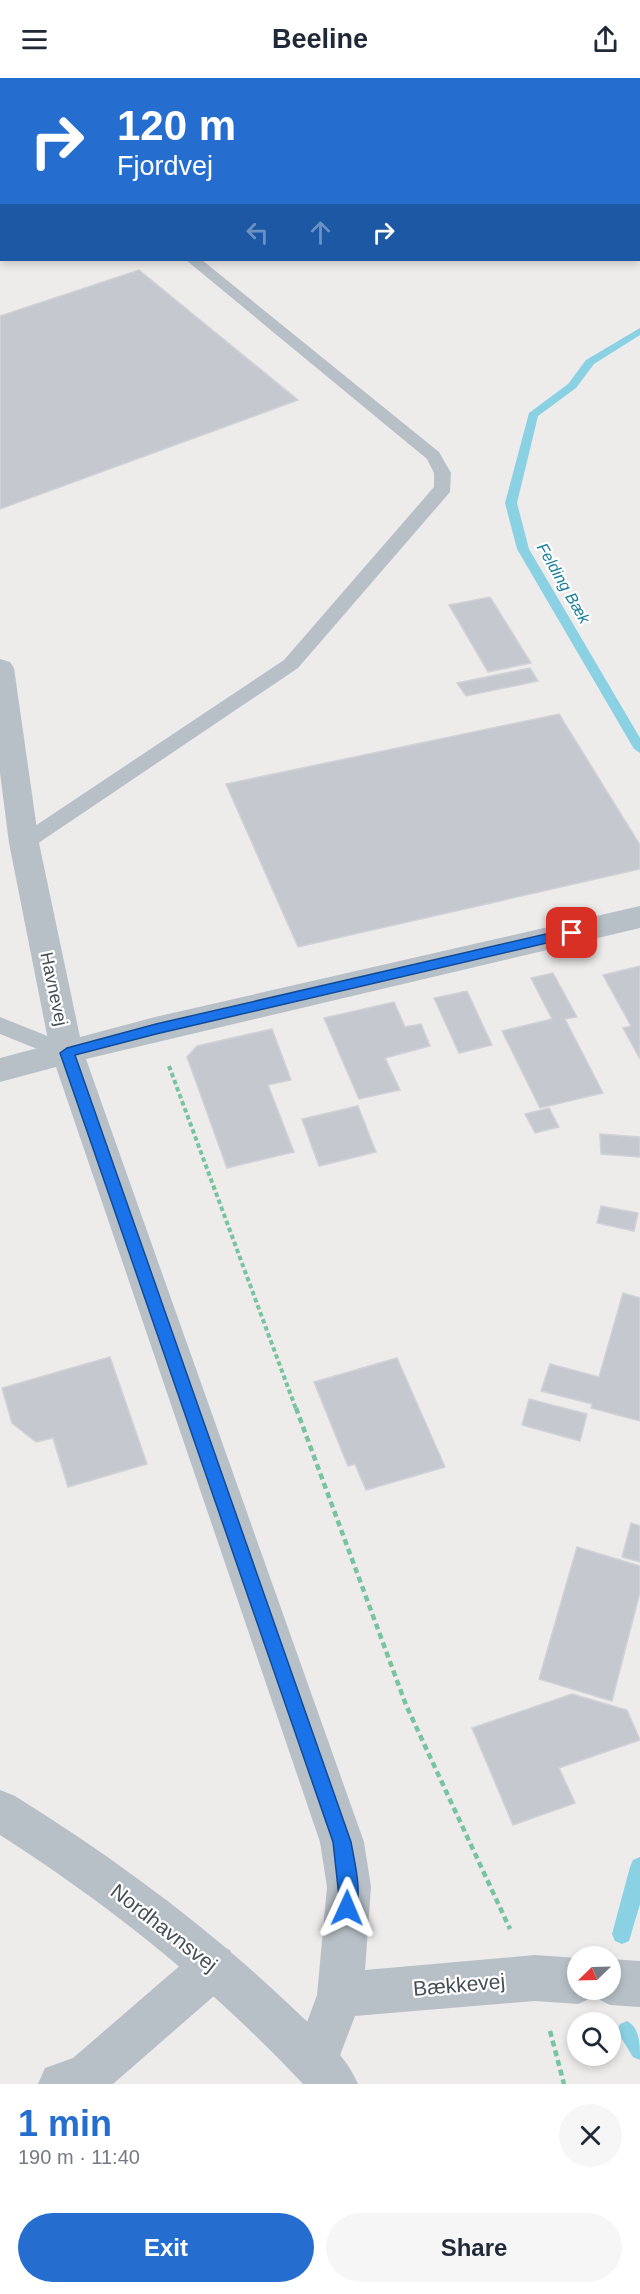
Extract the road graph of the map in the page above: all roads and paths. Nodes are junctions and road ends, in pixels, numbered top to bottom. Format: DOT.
graph roads {
  1 [pos="194,261"];
  2 [pos="0,668"];
  3 [pos="12,844"];
  4 [pos="640,917"];
  5 [pos="0,1025"];
  6 [pos="156,1029"];
  7 [pos="67,1053"];
  8 [pos="0,1070"];
  9 [pos="0,1811"];
  10 [pos="214,1966"];
  11 [pos="556,1979"];
  12 [pos="621,1983"];
  13 [pos="640,1984"];
  14 [pos="340,1995"];
  15 [pos="325,2073"];
  16 [pos="61,2084"];
  1 -- 3 [label="lane"];
  2 -- 3 [label="street, Havnevej"];
  3 -- 7 [label="street, Havnevej"];
  4 -- 6 [label="street"];
  5 -- 7 [label="lane"];
  6 -- 7 [label="street"];
  6 -- 11 [label="path"];
  7 -- 8 [label="street"];
  7 -- 14 [label="street, Havnevej"];
  9 -- 10 [label="street, Nordhavnsvej"];
  10 -- 15 [label="street, Nordhavnsvej"];
  10 -- 16 [label="street"];
  11 -- 14 [label="street, Bækkevej"];
  12 -- 13 [label="street"];
  14 -- 15 [label="street, Havnevej"];
}
